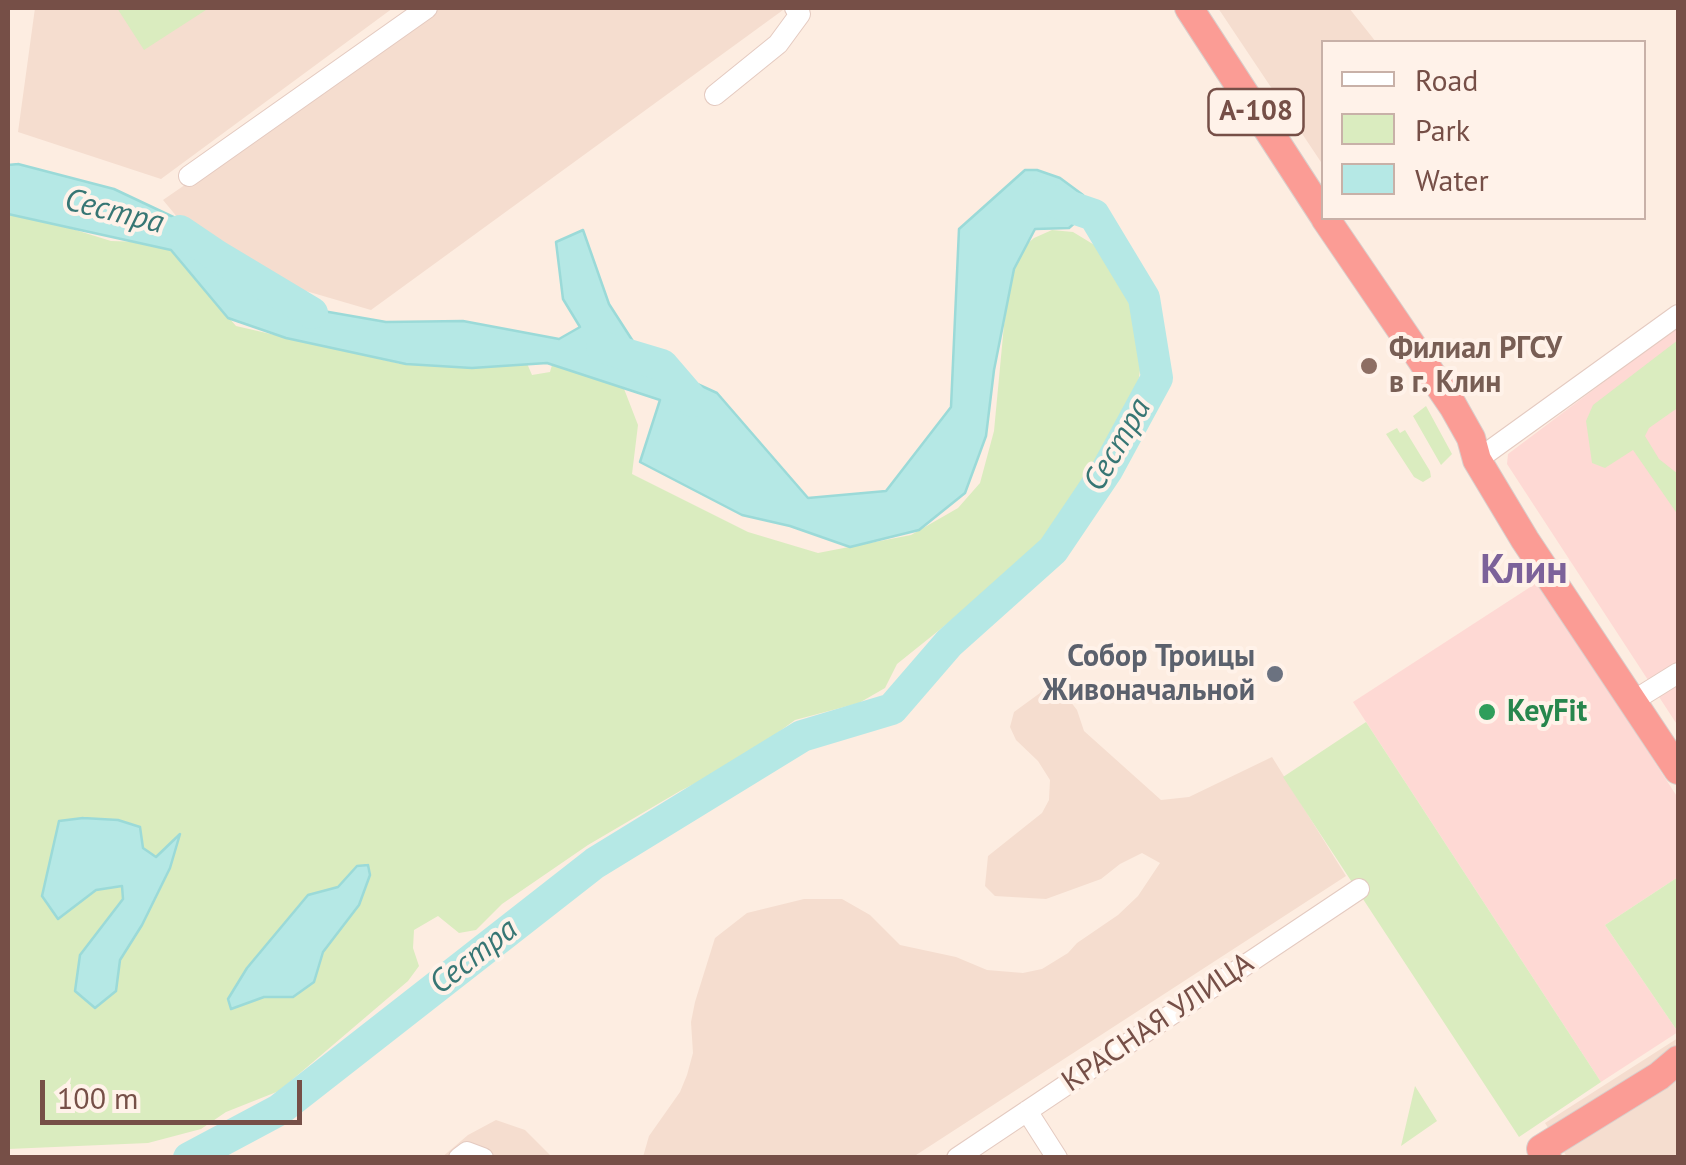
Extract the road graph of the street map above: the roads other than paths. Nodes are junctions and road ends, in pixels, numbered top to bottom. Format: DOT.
graph roads {
  1 [pos="428,8"];
  2 [pos="795,8"];
  3 [pos="1188,8"];
  4 [pos="715,96"];
  5 [pos="189,176"];
  6 [pos="1321,212"];
  7 [pos="1326,220"];
  8 [pos="1678,315"];
  9 [pos="1477,460"];
  10 [pos="1678,672"];
  11 [pos="1633,701"];
  12 [pos="1678,770"];
  13 [pos="1359,889"];
  14 [pos="1672,1067"];
  15 [pos="1027,1111"];
  16 [pos="1538,1154"];
  17 [pos="957,1158"];
  18 [pos="1057,1158"];
  1 -- 5 [label="street"];
  2 -- 4 [label="street"];
  3 -- 6 [label="highway, А-108"];
  7 -- 9 [label="highway, А-108"];
  8 -- 9 [label="street"];
  9 -- 11 [label="highway, А-108"];
  10 -- 11 [label="street"];
  11 -- 12 [label="highway, А-108"];
  13 -- 15 [label="street, КРАСНАЯ УЛИЦА"];
  14 -- 16 [label="highway"];
  15 -- 17 [label="street, КРАСНАЯ УЛИЦА"];
  15 -- 18 [label="street"];
}
